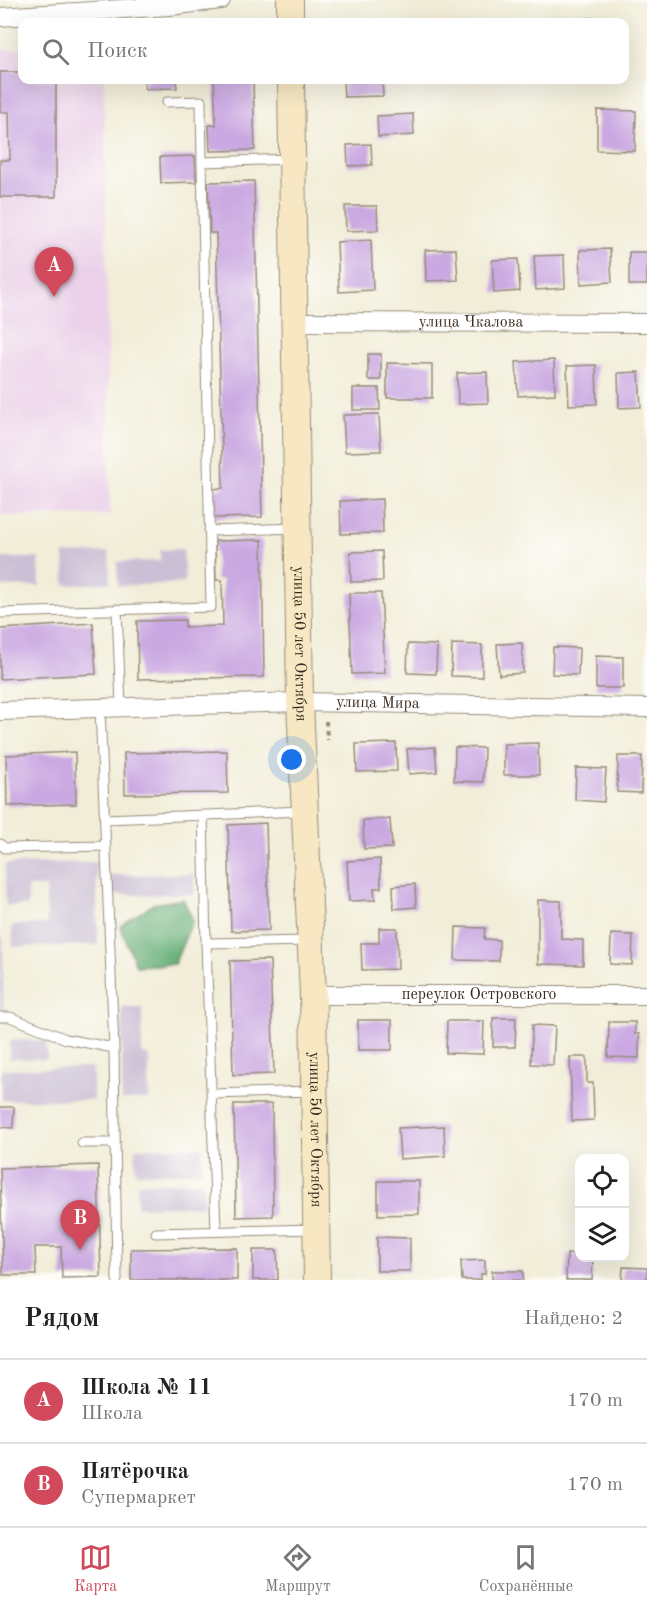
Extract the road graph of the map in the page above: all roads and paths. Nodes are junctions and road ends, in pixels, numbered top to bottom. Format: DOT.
graph roads {
  1 [pos="221,0"];
  2 [pos="290,0"];
  3 [pos="169,3"];
  4 [pos="0,17"];
  5 [pos="290,18"];
  6 [pos="291,84"];
  7 [pos="167,102"];
  8 [pos="291,159"];
  9 [pos="202,162"];
  10 [pos="295,322"];
  11 [pos="647,323"];
  12 [pos="298,528"];
  13 [pos="209,531"];
  14 [pos="117,609"];
  15 [pos="0,613"];
  16 [pos="300,702"];
  17 [pos="121,707"];
  18 [pos="100,708"];
  19 [pos="647,708"];
  20 [pos="0,711"];
  21 [pos="304,811"];
  22 [pos="203,815"];
  23 [pos="105,819"];
  24 [pos="0,844"];
  25 [pos="106,846"];
  26 [pos="310,941"];
  27 [pos="206,943"];
  28 [pos="313,995"];
  29 [pos="647,995"];
  30 [pos="0,1017"];
  31 [pos="114,1048"];
  32 [pos="315,1091"];
  33 [pos="212,1094"];
  34 [pos="82,1143"];
  35 [pos="114,1143"];
  36 [pos="316,1229"];
  37 [pos="216,1231"];
  38 [pos="156,1233"];
  39 [pos="117,1280"];
  40 [pos="317,1280"];
  1 -- 3 [label="street"];
  2 -- 5 [label="main road"];
  3 -- 4 [label="street"];
  6 -- 8 [label="main road, улица 50 лет Октября"];
  7 -- 9 [label="lane"];
  8 -- 9 [label="lane"];
  8 -- 10 [label="main road, улица 50 лет Октября"];
  9 -- 13 [label="lane"];
  10 -- 11 [label="street, улица Чкалова"];
  10 -- 12 [label="main road, улица 50 лет Октября"];
  12 -- 13 [label="lane"];
  12 -- 16 [label="main road, улица 50 лет Октября"];
  13 -- 14 [label="lane"];
  14 -- 15 [label="lane"];
  14 -- 17 [label="lane"];
  16 -- 17 [label="street, улица Мира"];
  16 -- 19 [label="street, улица Мира"];
  16 -- 21 [label="main road, улица 50 лет Октября"];
  17 -- 18 [label="street, улица Мира"];
  18 -- 20 [label="street, улица Мира"];
  18 -- 23 [label="lane"];
  21 -- 22 [label="lane"];
  21 -- 26 [label="main road, улица 50 лет Октября"];
  22 -- 23 [label="lane"];
  22 -- 27 [label="lane"];
  23 -- 25 [label="lane"];
  24 -- 25 [label="lane"];
  25 -- 31 [label="lane"];
  26 -- 27 [label="lane"];
  26 -- 28 [label="main road, улица 50 лет Октября"];
  27 -- 33 [label="lane"];
  28 -- 29 [label="street, переулок Островского"];
  28 -- 32 [label="main road, улица 50 лет Октября"];
  30 -- 31 [label="lane"];
  31 -- 35 [label="lane"];
  32 -- 33 [label="lane"];
  32 -- 36 [label="main road, улица 50 лет Октября"];
  33 -- 37 [label="lane"];
  34 -- 35 [label="lane"];
  35 -- 39 [label="lane"];
  36 -- 37 [label="lane"];
  36 -- 40 [label="main road, улица 50 лет Октября"];
  37 -- 38 [label="lane"];
}
